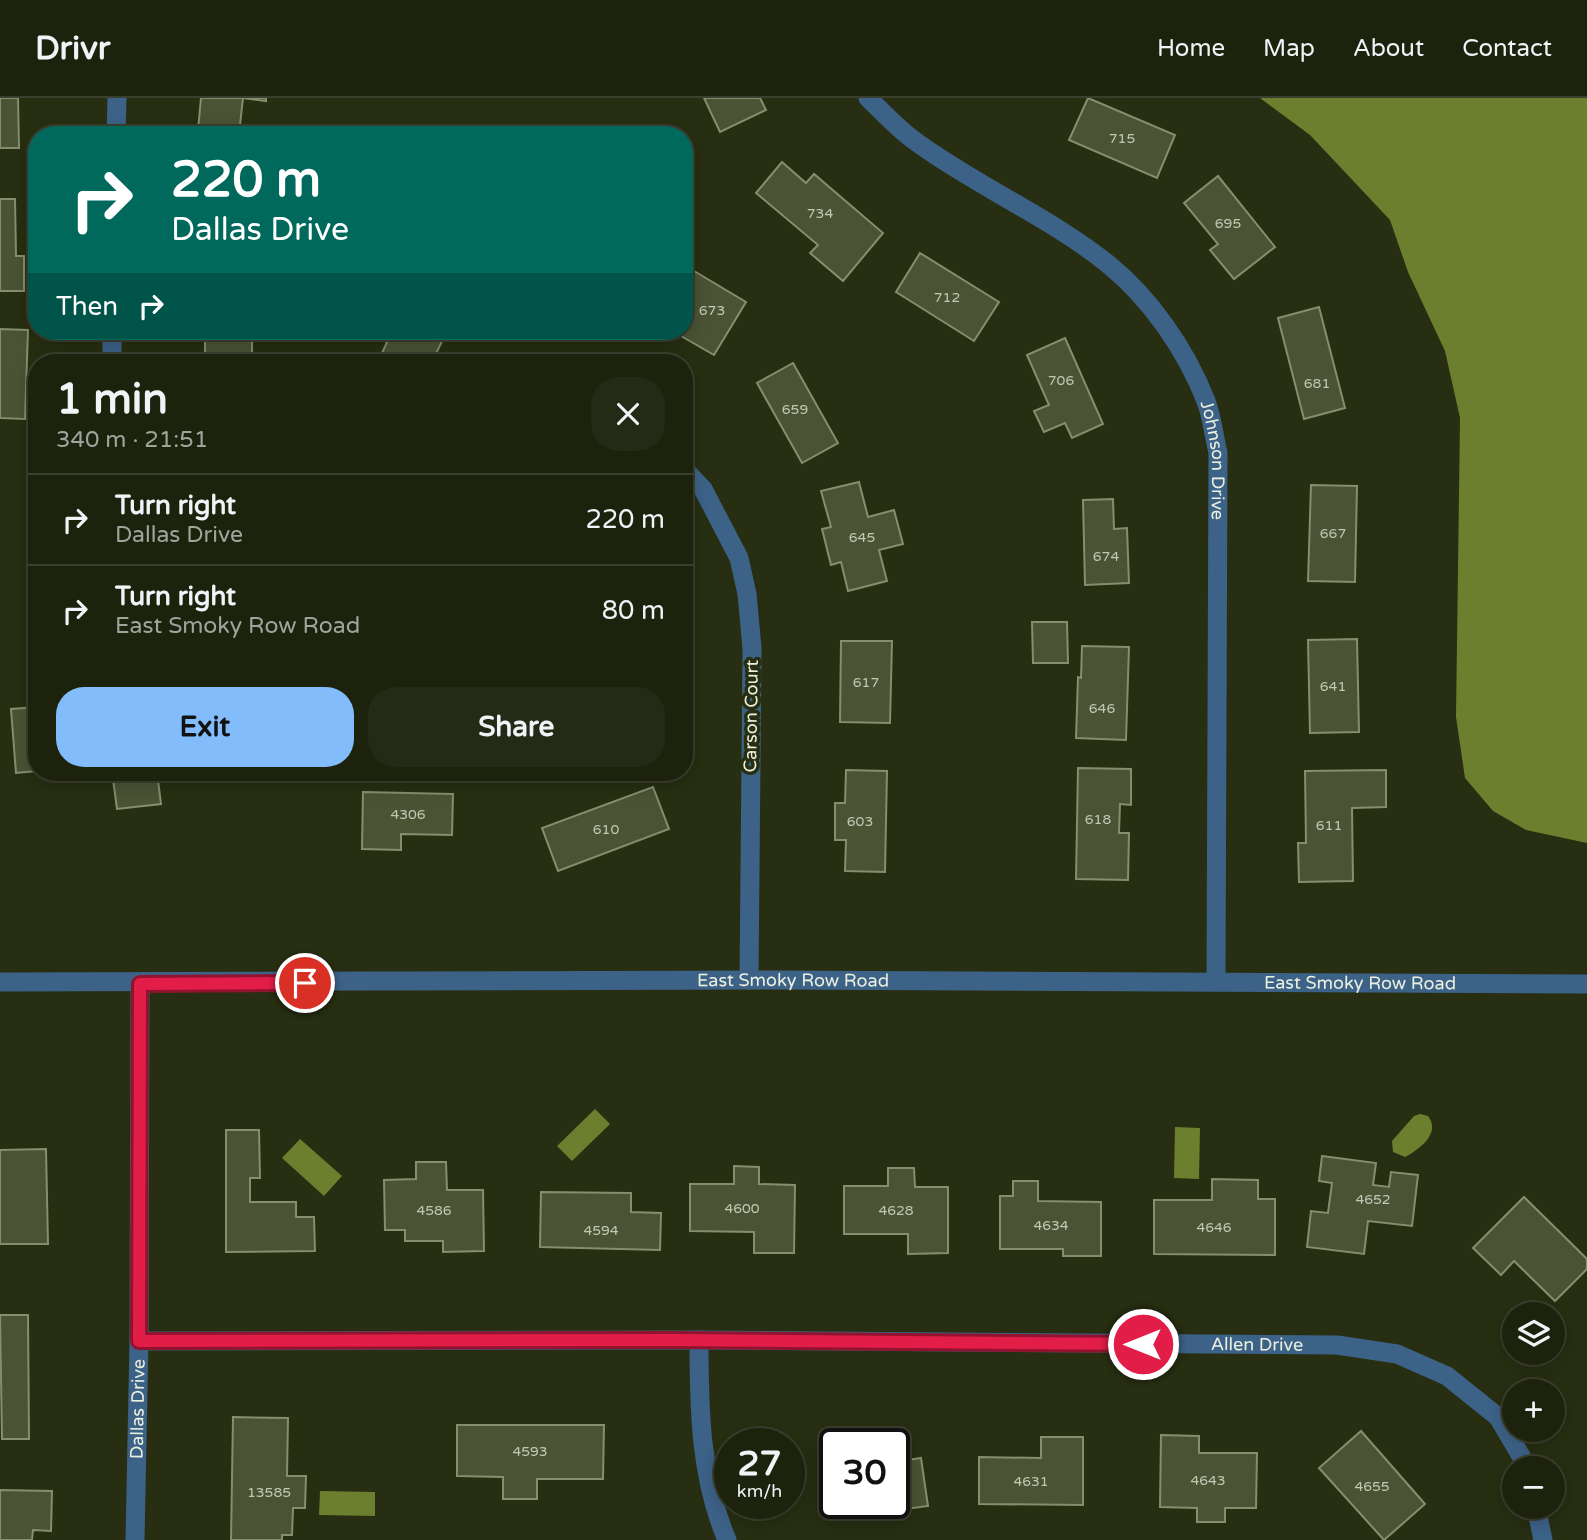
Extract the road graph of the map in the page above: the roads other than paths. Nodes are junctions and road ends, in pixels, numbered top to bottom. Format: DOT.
graph roads {
  1 [pos="117,98"];
  2 [pos="867,98"];
  3 [pos="116,126"];
  4 [pos="693,478"];
  5 [pos="749,980"];
  6 [pos="0,982"];
  7 [pos="1216,982"];
  8 [pos="140,984"];
  9 [pos="1587,984"];
  10 [pos="699,1340"];
  11 [pos="139,1341"];
  12 [pos="1521,1456"];
  13 [pos="1539,1519"];
  14 [pos="135,1540"];
  15 [pos="727,1540"];
  16 [pos="1543,1540"];
  1 -- 3 [label="street"];
  2 -- 7 [label="street, Johnson Drive"];
  4 -- 5 [label="street, Carson Court"];
  5 -- 7 [label="street, East Smoky Row Road"];
  5 -- 8 [label="street, East Smoky Row Road"];
  6 -- 8 [label="street, East Smoky Row Road"];
  7 -- 9 [label="street, East Smoky Row Road"];
  8 -- 11 [label="street, Dallas Drive"];
  10 -- 11 [label="street, Allen Drive"];
  10 -- 12 [label="street, Allen Drive"];
  10 -- 15 [label="street"];
  11 -- 14 [label="street, Dallas Drive"];
  13 -- 16 [label="street"];
}
